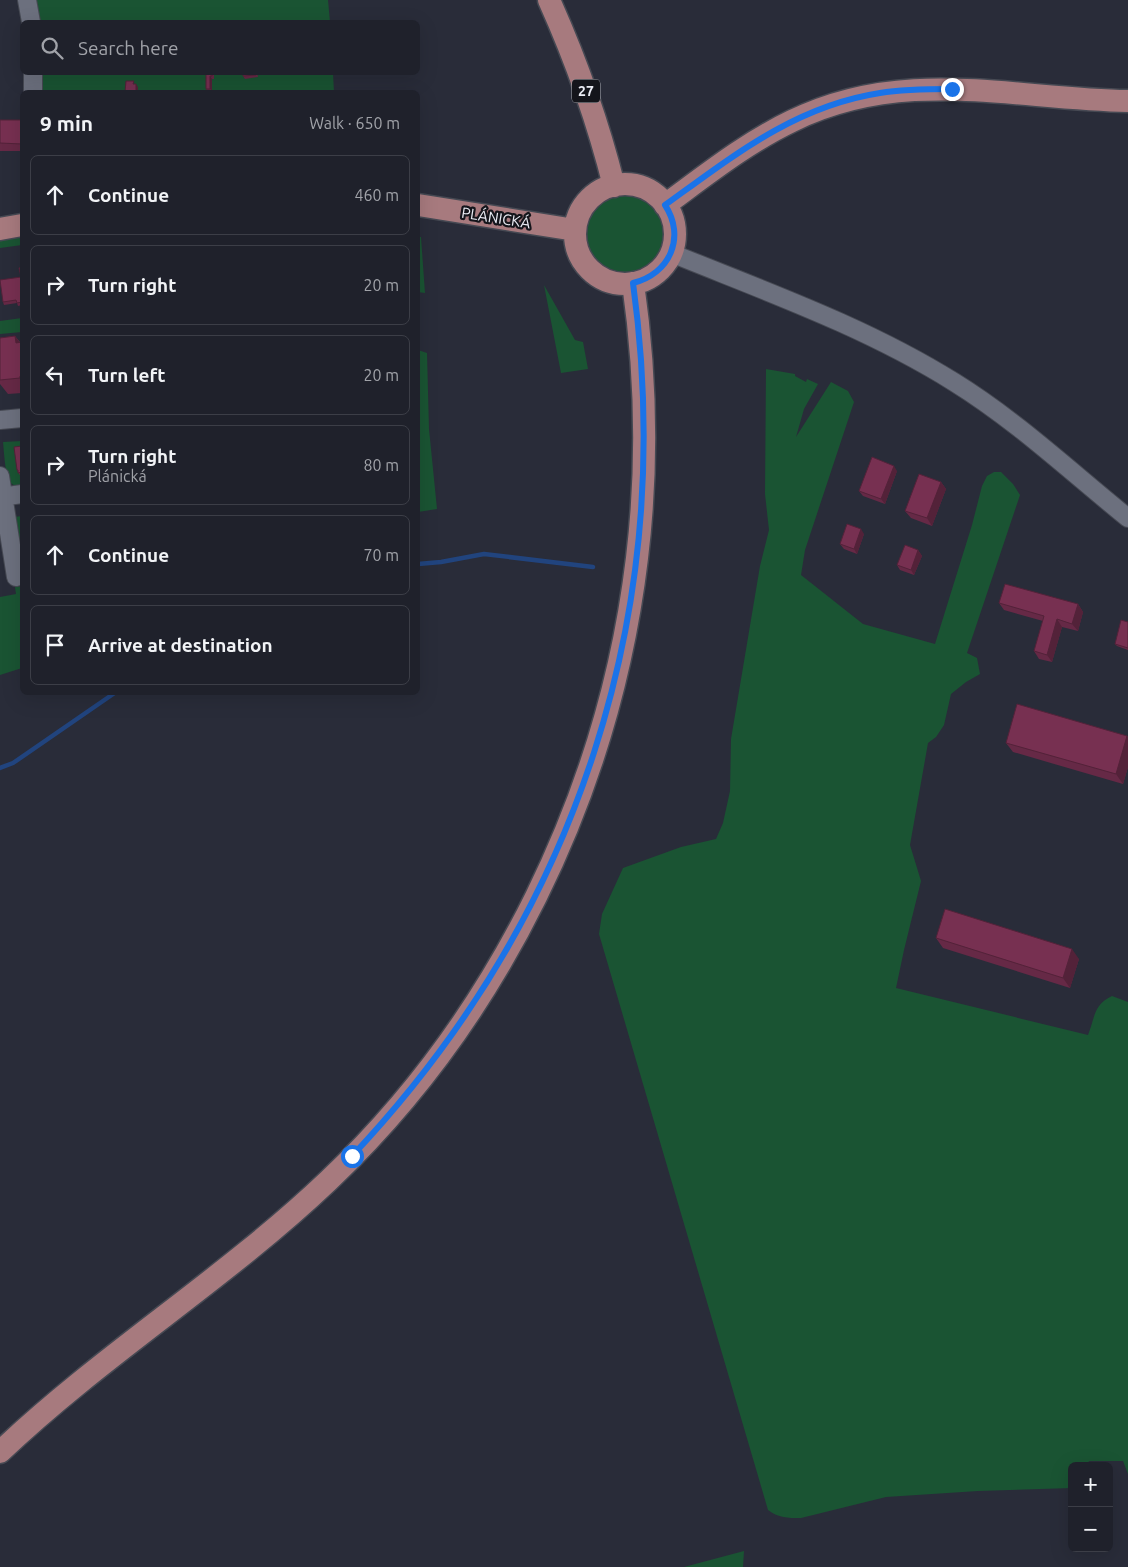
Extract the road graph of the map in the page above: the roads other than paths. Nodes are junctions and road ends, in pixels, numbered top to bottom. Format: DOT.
graph roads {
  1 [pos="27,0"];
  2 [pos="549,0"];
  3 [pos="32,20"];
  4 [pos="33,75"];
  5 [pos="33,90"];
  6 [pos="1128,100"];
  7 [pos="614,186"];
  8 [pos="420,205"];
  9 [pos="665,205"];
  10 [pos="20,226"];
  11 [pos="0,228"];
  12 [pos="576,230"];
  13 [pos="671,253"];
  14 [pos="633,283"];
  15 [pos="20,418"];
  16 [pos="0,420"];
  17 [pos="0,476"];
  18 [pos="20,494"];
  19 [pos="2,497"];
  20 [pos="1128,518"];
  21 [pos="13,578"];
  22 [pos="0,1452"];
  1 -- 3 [label="street"];
  2 -- 7 [label="main road, 27"];
  4 -- 5 [label="street"];
  6 -- 9 [label="main road"];
  7 -- 9 [label="main road"];
  7 -- 12 [label="main road"];
  8 -- 12 [label="main road, PLÁNICKÁ"];
  9 -- 13 [label="main road"];
  10 -- 11 [label="main road"];
  12 -- 14 [label="main road"];
  13 -- 14 [label="main road"];
  13 -- 20 [label="street"];
  14 -- 22 [label="main road"];
  15 -- 16 [label="street"];
  17 -- 19 [label="street"];
  18 -- 19 [label="street"];
  19 -- 21 [label="street"];
}
